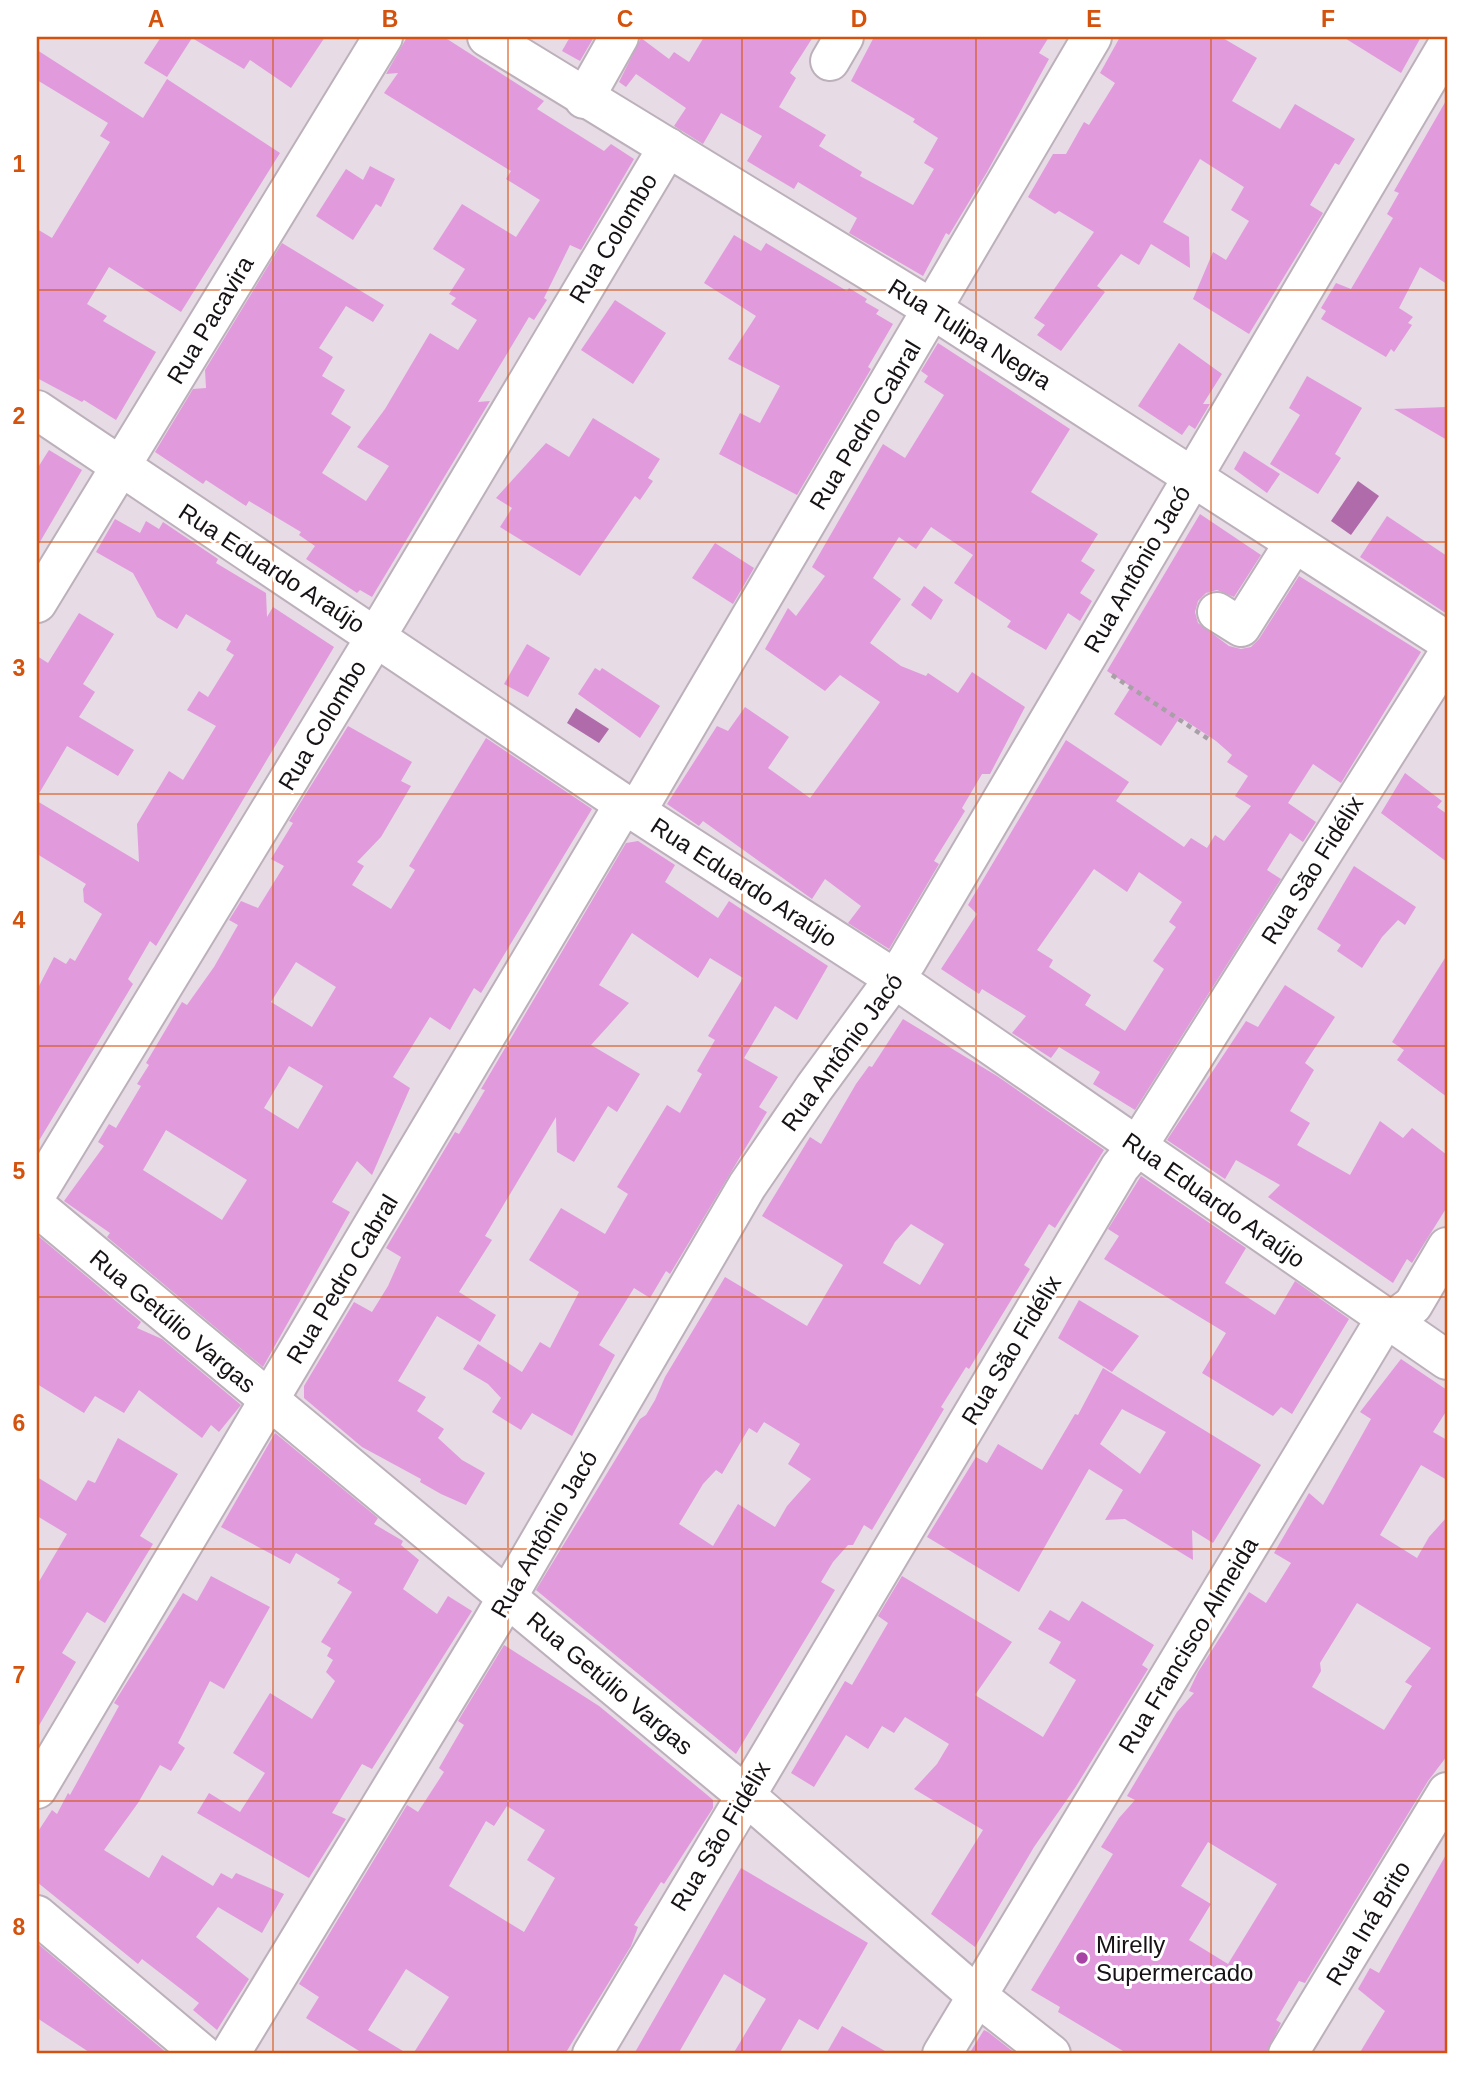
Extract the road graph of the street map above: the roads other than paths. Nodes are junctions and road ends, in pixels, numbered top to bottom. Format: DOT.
graph roads {
  1 [pos="383,37"];
  2 [pos="487,37"];
  3 [pos="619,37"];
  4 [pos="1092,37"];
  5 [pos="1447,46"];
  6 [pos="584,99"];
  7 [pos="668,146"];
  8 [pos="932,309"];
  9 [pos="37,410"];
  10 [pos="120,468"];
  11 [pos="1192,476"];
  12 [pos="1294,543"];
  13 [pos="37,603"];
  14 [pos="1217,612"];
  15 [pos="376,636"];
  16 [pos="1447,641"];
  17 [pos="1447,656"];
  18 [pos="630,808"];
  19 [pos="895,979"];
  20 [pos="1137,1147"];
  21 [pos="37,1193"];
  22 [pos="37,1207"];
  23 [pos="1447,1247"];
  24 [pos="1390,1322"];
  25 [pos="1447,1360"];
  26 [pos="269,1401"];
  27 [pos="507,1598"];
  28 [pos="37,1789"];
  29 [pos="1447,1793"];
  30 [pos="745,1794"];
  31 [pos="37,1915"];
  32 [pos="976,1994"];
  33 [pos="202,2054"];
  34 [pos="230,2054"];
  35 [pos="592,2054"];
  36 [pos="942,2054"];
  37 [pos="1051,2054"];
  38 [pos="1288,2054"];
  1 -- 10 [label="street, Rua Pacavira"];
  2 -- 6 [label="street, Rua Tulipa Negra"];
  3 -- 6 [label="street"];
  4 -- 8 [label="street, Rua Pedro Cabral"];
  5 -- 11 [label="street, Rua Antônio Jacó"];
  6 -- 7 [label="street, Rua Tulipa Negra"];
  7 -- 8 [label="street, Rua Tulipa Negra"];
  7 -- 15 [label="street, Rua Colombo"];
  8 -- 11 [label="street, Rua Tulipa Negra"];
  8 -- 18 [label="street, Rua Pedro Cabral"];
  9 -- 10 [label="street, Rua Eduardo Araújo"];
  10 -- 13 [label="street, Rua Pacavira"];
  10 -- 15 [label="street, Rua Eduardo Araújo"];
  11 -- 12 [label="street, Rua Tulipa Negra"];
  11 -- 19 [label="street, Rua Antônio Jacó"];
  12 -- 14 [label="street"];
  12 -- 16 [label="street, Rua Tulipa Negra"];
  15 -- 18 [label="street, Rua Eduardo Araújo"];
  15 -- 21 [label="street, Rua Colombo"];
  17 -- 20 [label="street, Rua São Fidélix"];
  18 -- 19 [label="street, Rua Eduardo Araújo"];
  18 -- 26 [label="street, Rua Pedro Cabral"];
  19 -- 20 [label="street, Rua Eduardo Araújo"];
  19 -- 27 [label="street, Rua Antônio Jacó"];
  20 -- 24 [label="street, Rua Eduardo Araújo"];
  20 -- 30 [label="street, Rua São Fidélix"];
  22 -- 26 [label="street, Rua Getúlio Vargas"];
  23 -- 24 [label="street, Rua Francisco Almeida"];
  24 -- 25 [label="street, Rua Eduardo Araújo"];
  24 -- 32 [label="street, Rua Francisco Almeida"];
  26 -- 27 [label="street, Rua Getúlio Vargas"];
  26 -- 28 [label="street, Rua Pedro Cabral"];
  27 -- 30 [label="street, Rua Getúlio Vargas"];
  27 -- 34 [label="street, Rua Antônio Jacó"];
  29 -- 38 [label="street, Rua Iná Brito"];
  30 -- 32 [label="street, Rua Getúlio Vargas"];
  30 -- 35 [label="street, Rua São Fidélix"];
  31 -- 33 [label="street"];
  32 -- 36 [label="street, Rua Francisco Almeida"];
  32 -- 37 [label="street, Rua Getúlio Vargas"];
}
